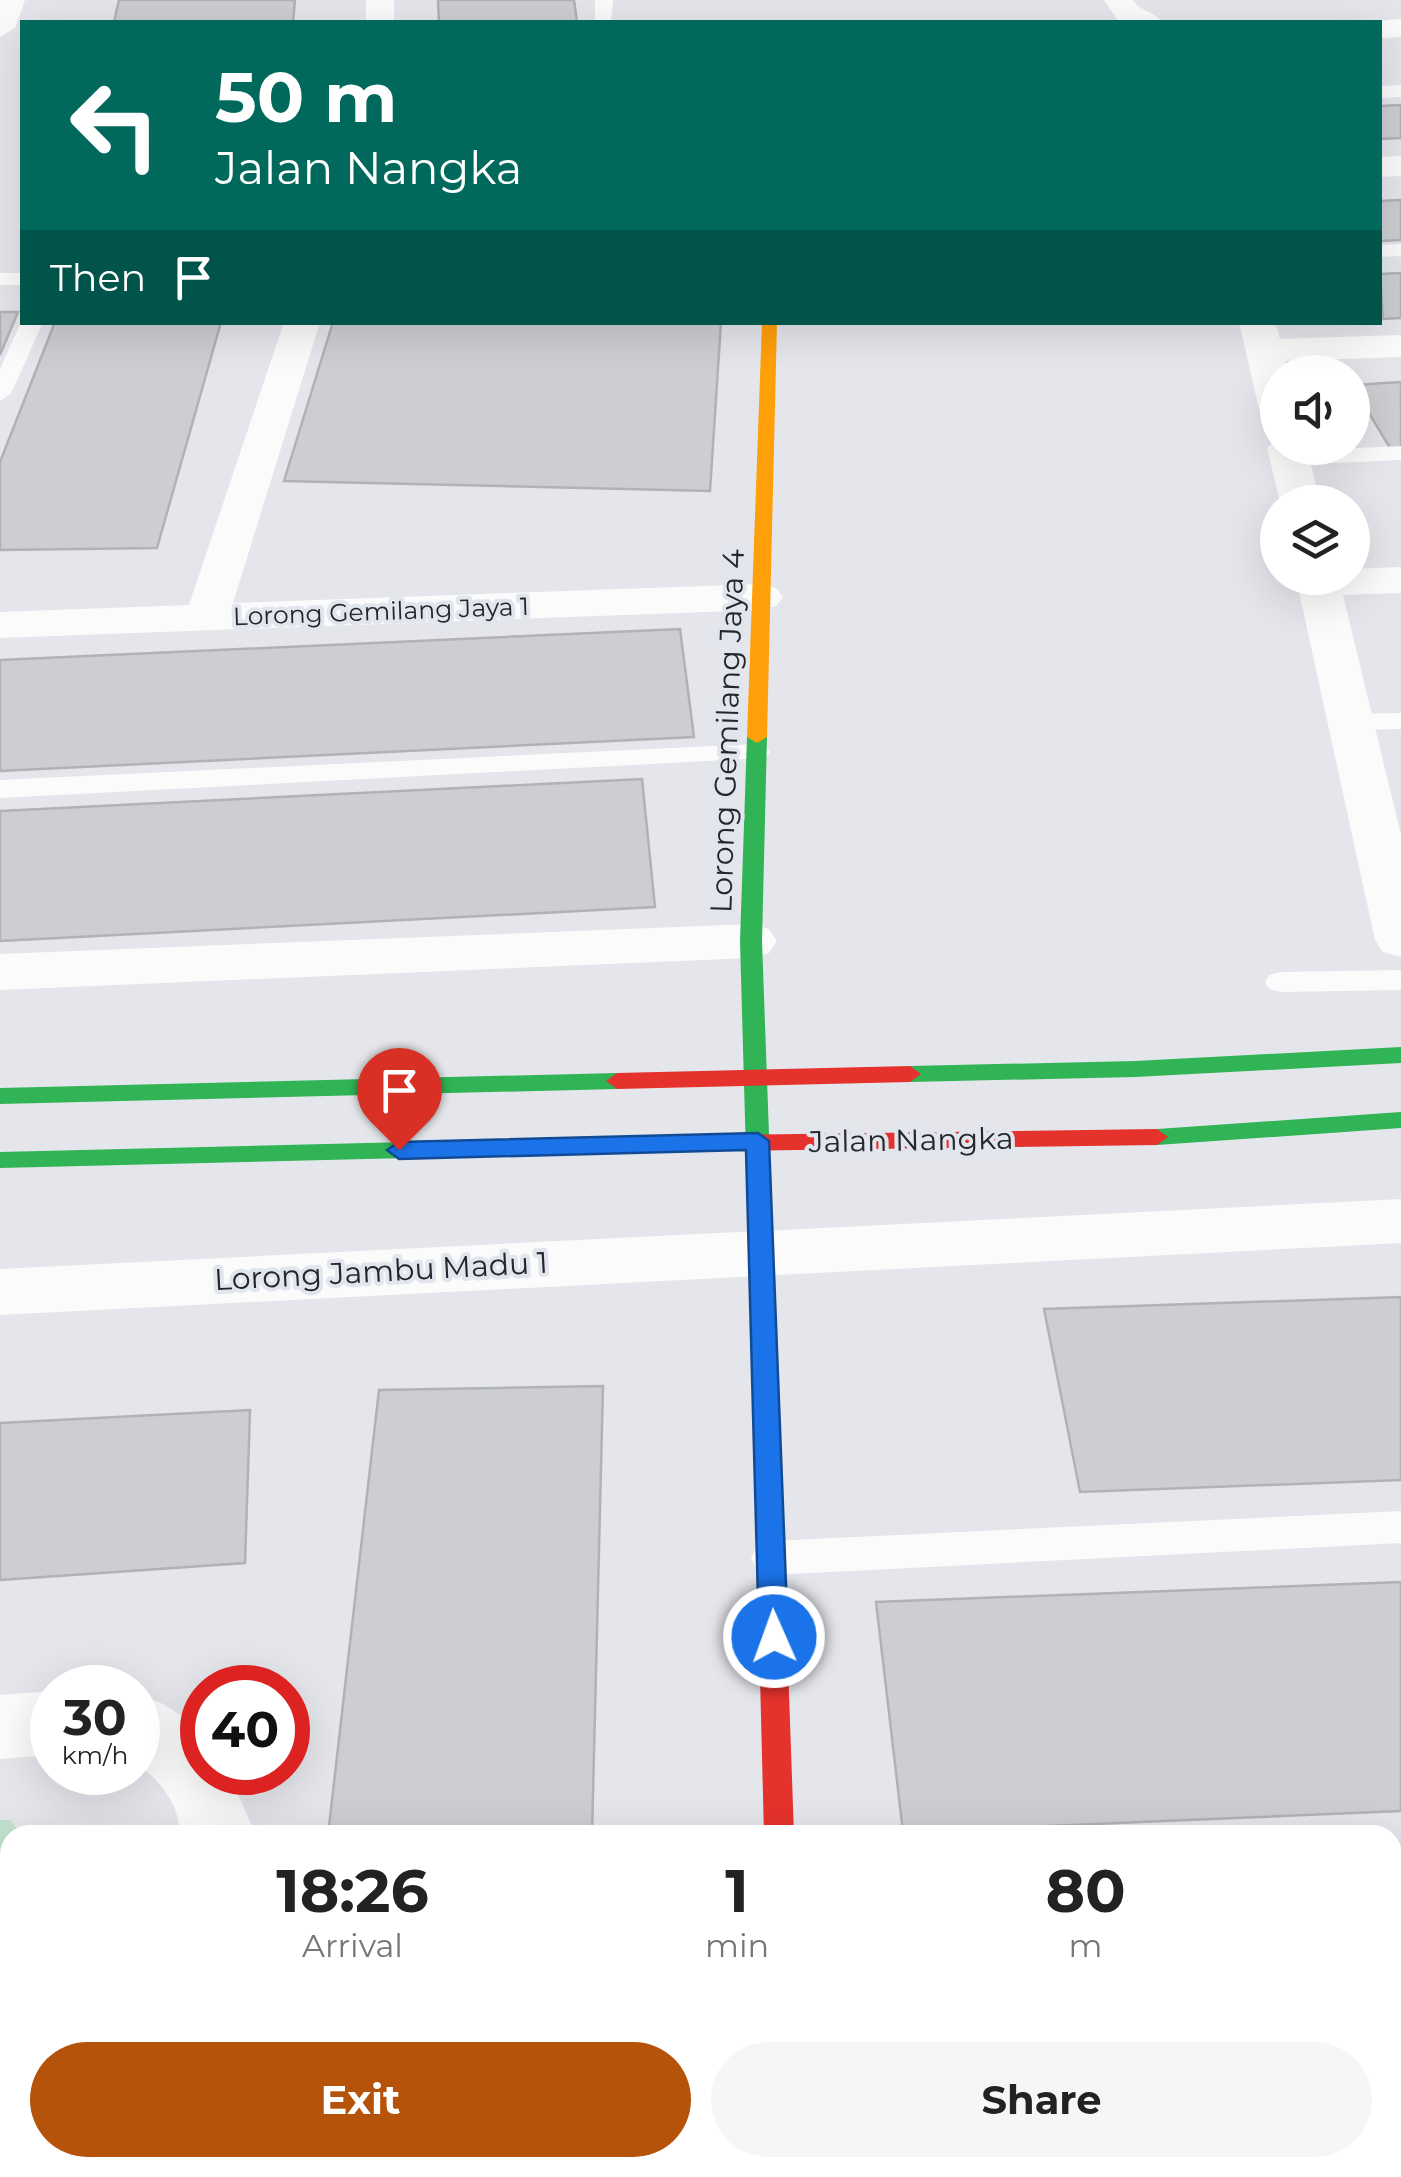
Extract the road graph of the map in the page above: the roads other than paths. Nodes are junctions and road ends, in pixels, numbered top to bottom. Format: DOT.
graph roads {
  1 [pos="10,0"];
  2 [pos="1118,0"];
  3 [pos="1141,20"];
  4 [pos="0,28"];
  5 [pos="31,325"];
  6 [pos="301,325"];
  7 [pos="770,325"];
  8 [pos="1261,337"];
  9 [pos="1401,346"];
  10 [pos="0,394"];
  11 [pos="1370,454"];
  12 [pos="1401,454"];
  13 [pos="1370,580"];
  14 [pos="1401,580"];
  15 [pos="1321,595"];
  16 [pos="761,598"];
  17 [pos="207,617"];
  18 [pos="0,625"];
  19 [pos="1401,721"];
  20 [pos="1351,722"];
  21 [pos="756,752"];
  22 [pos="0,789"];
  23 [pos="1400,927"];
  24 [pos="752,941"];
  25 [pos="0,972"];
  26 [pos="1401,980"];
  27 [pos="1280,982"];
  28 [pos="1401,1055"];
  29 [pos="755,1078"];
  30 [pos="0,1096"];
  31 [pos="1401,1120"];
  32 [pos="758,1141"];
  33 [pos="0,1160"];
  34 [pos="1401,1221"];
  35 [pos="761,1250"];
  36 [pos="0,1292"];
  37 [pos="1401,1527"];
  38 [pos="771,1558"];
  39 [pos="30,1724"];
  40 [pos="0,1726"];
  41 [pos="160,1741"];
  42 [pos="216,1825"];
  43 [pos="779,1825"];
  1 -- 4 [label="street"];
  2 -- 3 [label="street"];
  5 -- 10 [label="lane"];
  6 -- 17 [label="street"];
  7 -- 16 [label="street, Lorong Gemilang Jaya 4"];
  8 -- 9 [label="street"];
  11 -- 12 [label="lane"];
  13 -- 14 [label="street"];
  15 -- 20 [label="street"];
  16 -- 17 [label="street, Lorong Gemilang Jaya 1"];
  16 -- 21 [label="street, Lorong Gemilang Jaya 4"];
  17 -- 18 [label="street, Lorong Gemilang Jaya 1"];
  19 -- 20 [label="lane"];
  20 -- 23 [label="street"];
  21 -- 22 [label="lane"];
  21 -- 24 [label="street, Lorong Gemilang Jaya 4"];
  24 -- 25 [label="street"];
  24 -- 29 [label="street, Lorong Gemilang Jaya 4"];
  26 -- 27 [label="lane"];
  28 -- 29 [label="street"];
  29 -- 30 [label="street"];
  29 -- 32 [label="street, Lorong Gemilang Jaya 4"];
  31 -- 32 [label="street, Jalan Nangka"];
  32 -- 33 [label="street, Jalan Nangka"];
  32 -- 35 [label="street, Lorong Gemilang Jaya 4"];
  34 -- 35 [label="street, Lorong Jambu Madu 1"];
  35 -- 36 [label="street, Lorong Jambu Madu 1"];
  35 -- 38 [label="street, Lorong Gemilang Jaya 4"];
  37 -- 38 [label="lane"];
  38 -- 43 [label="street, Lorong Gemilang Jaya 4"];
  39 -- 40 [label="street"];
  41 -- 42 [label="street"];
}
